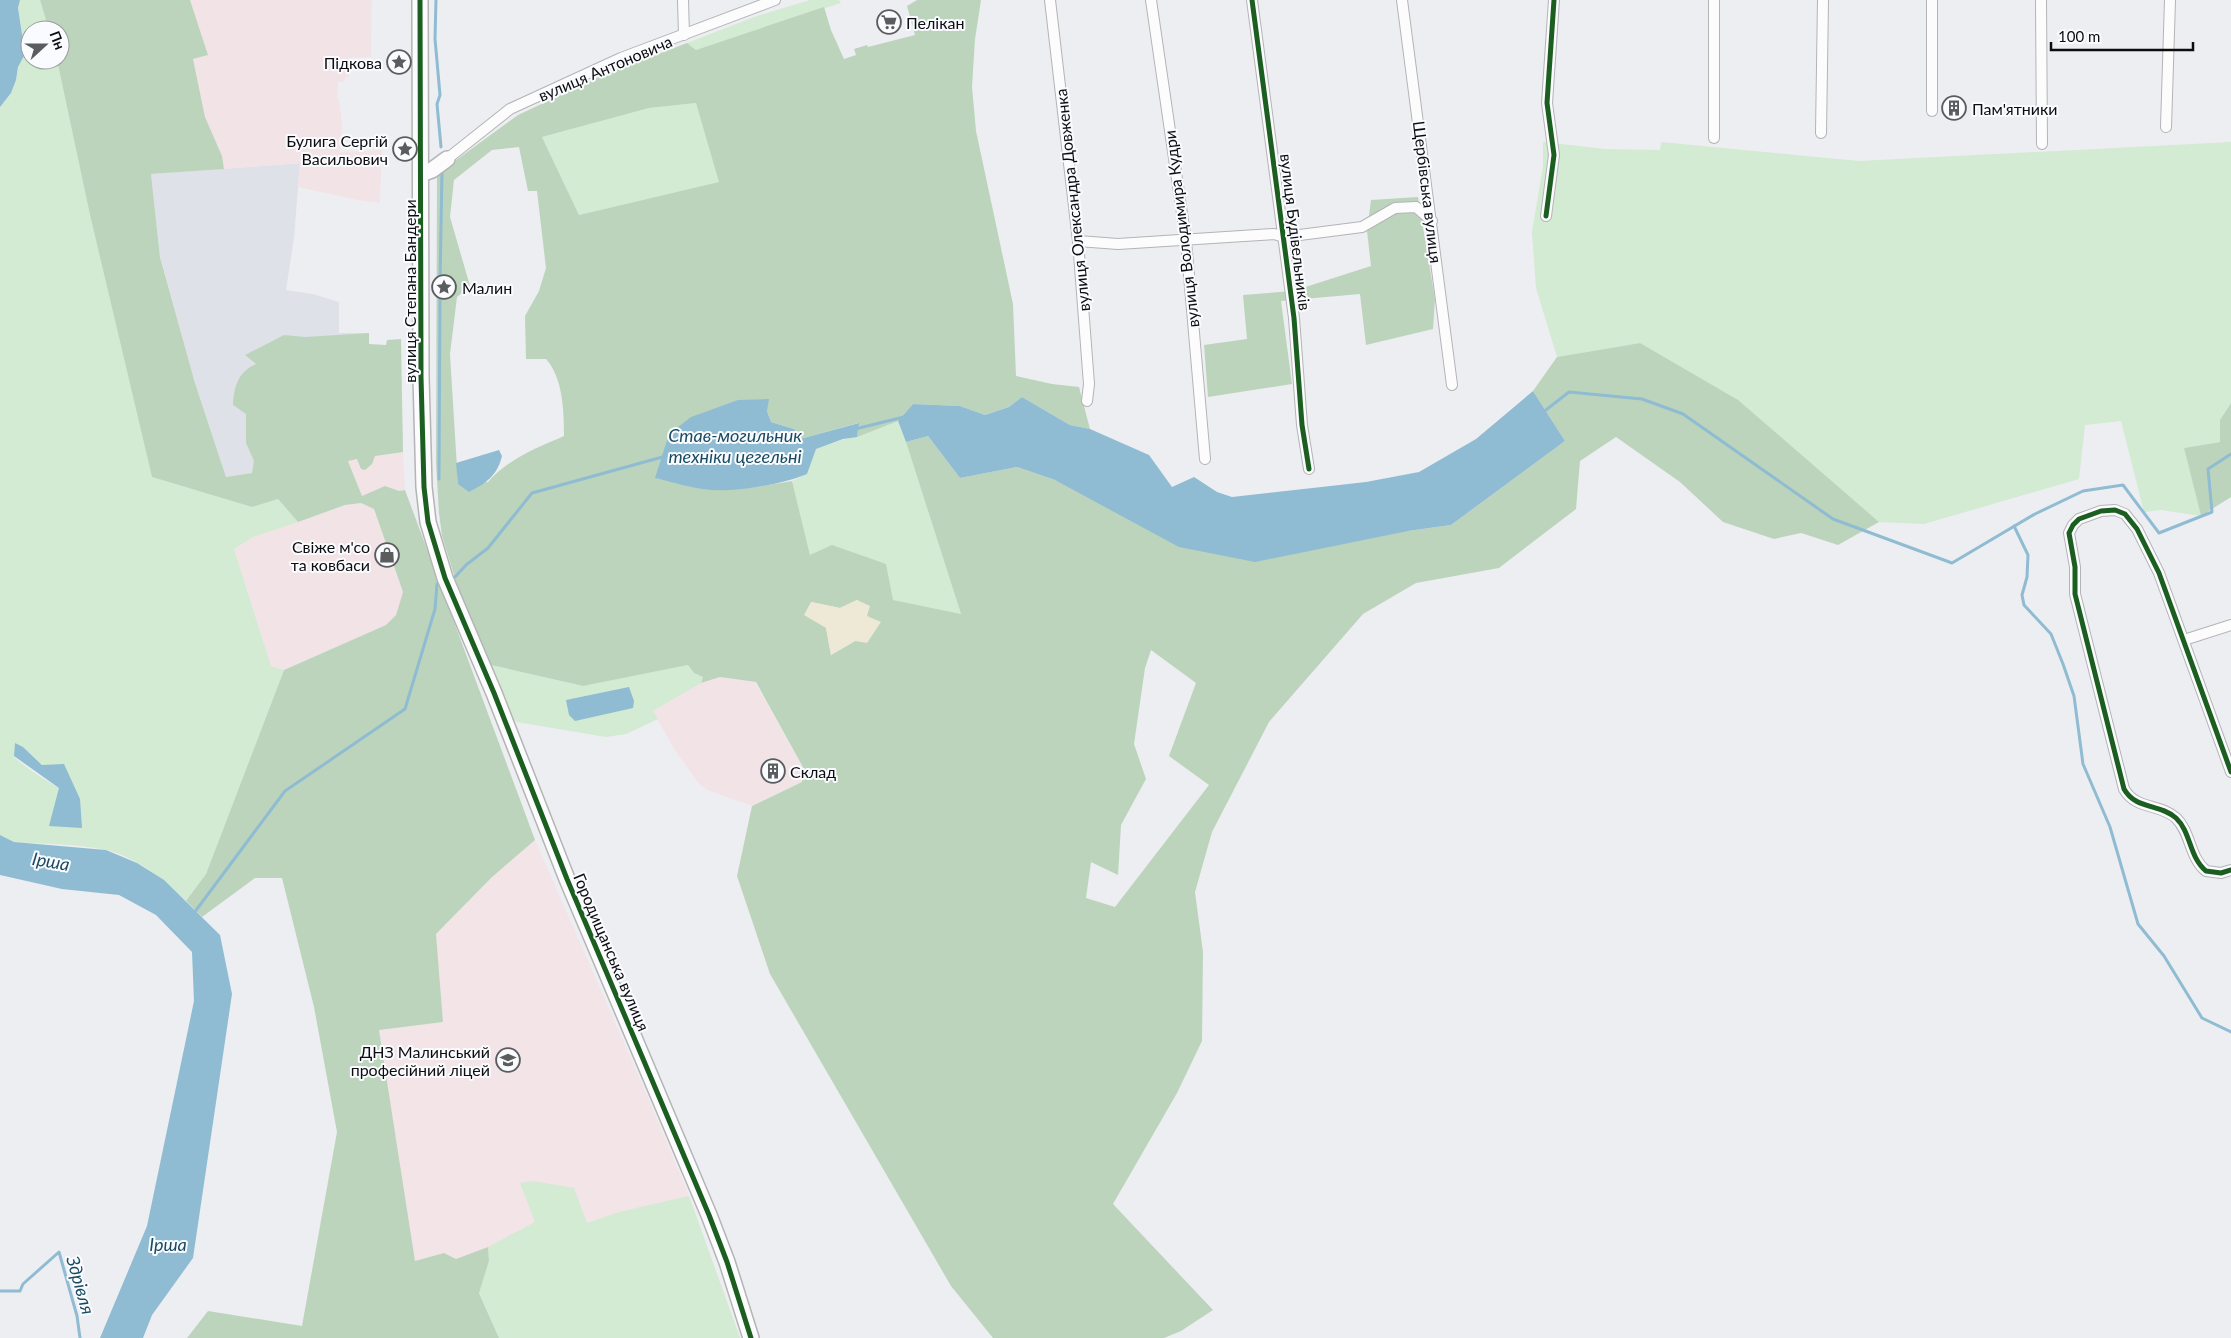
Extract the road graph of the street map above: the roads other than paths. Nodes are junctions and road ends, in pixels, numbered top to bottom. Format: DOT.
graph roads {
  1 [pos="420,0"];
  2 [pos="683,0"];
  3 [pos="775,0"];
  4 [pos="1050,0"];
  5 [pos="1150,0"];
  6 [pos="1252,0"];
  7 [pos="1402,0"];
  8 [pos="1554,0"];
  9 [pos="1714,0"];
  10 [pos="1823,0"];
  11 [pos="1932,0"];
  12 [pos="2041,0"];
  13 [pos="2170,0"];
  14 [pos="684,35"];
  15 [pos="1932,110"];
  16 [pos="2166,127"];
  17 [pos="1821,133"];
  18 [pos="1714,138"];
  19 [pos="2042,144"];
  20 [pos="447,159"];
  21 [pos="421,174"];
  22 [pos="1546,216"];
  23 [pos="1432,221"];
  24 [pos="1284,237"];
  25 [pos="1186,240"];
  26 [pos="1078,241"];
  27 [pos="1452,385"];
  28 [pos="1087,401"];
  29 [pos="1205,459"];
  30 [pos="1309,469"];
  31 [pos="445,578"];
  32 [pos="2231,625"];
  33 [pos="2184,640"];
  34 [pos="2231,772"];
  35 [pos="2231,870"];
  36 [pos="751,1338"];
  1 -- 21 [label="street, вулиця Степана Бандери"];
  2 -- 14 [label="street"];
  3 -- 14 [label="street, вулиця Антоновича"];
  4 -- 26 [label="street, вулиця Олександра Довженка"];
  5 -- 25 [label="street, вулиця Володимира Кудри"];
  6 -- 24 [label="street, вулиця Будівельників"];
  7 -- 23 [label="street, Щербівська вулиця"];
  8 -- 22 [label="street"];
  9 -- 18 [label="street"];
  10 -- 17 [label="street"];
  11 -- 15 [label="street"];
  12 -- 19 [label="street"];
  13 -- 16 [label="street"];
  14 -- 20 [label="street, вулиця Антоновича"];
  20 -- 21 [label="street"];
  21 -- 31 [label="street, вулиця Степана Бандери"];
  23 -- 24 [label="street"];
  23 -- 27 [label="street, Щербівська вулиця"];
  24 -- 25 [label="street"];
  24 -- 30 [label="street, вулиця Будівельників"];
  25 -- 26 [label="street"];
  25 -- 29 [label="street, вулиця Володимира Кудри"];
  26 -- 28 [label="street, вулиця Олександра Довженка"];
  31 -- 36 [label="street, Городищанська вулиця"];
  32 -- 33 [label="street"];
  33 -- 34 [label="street"];
  33 -- 35 [label="street"];
}
